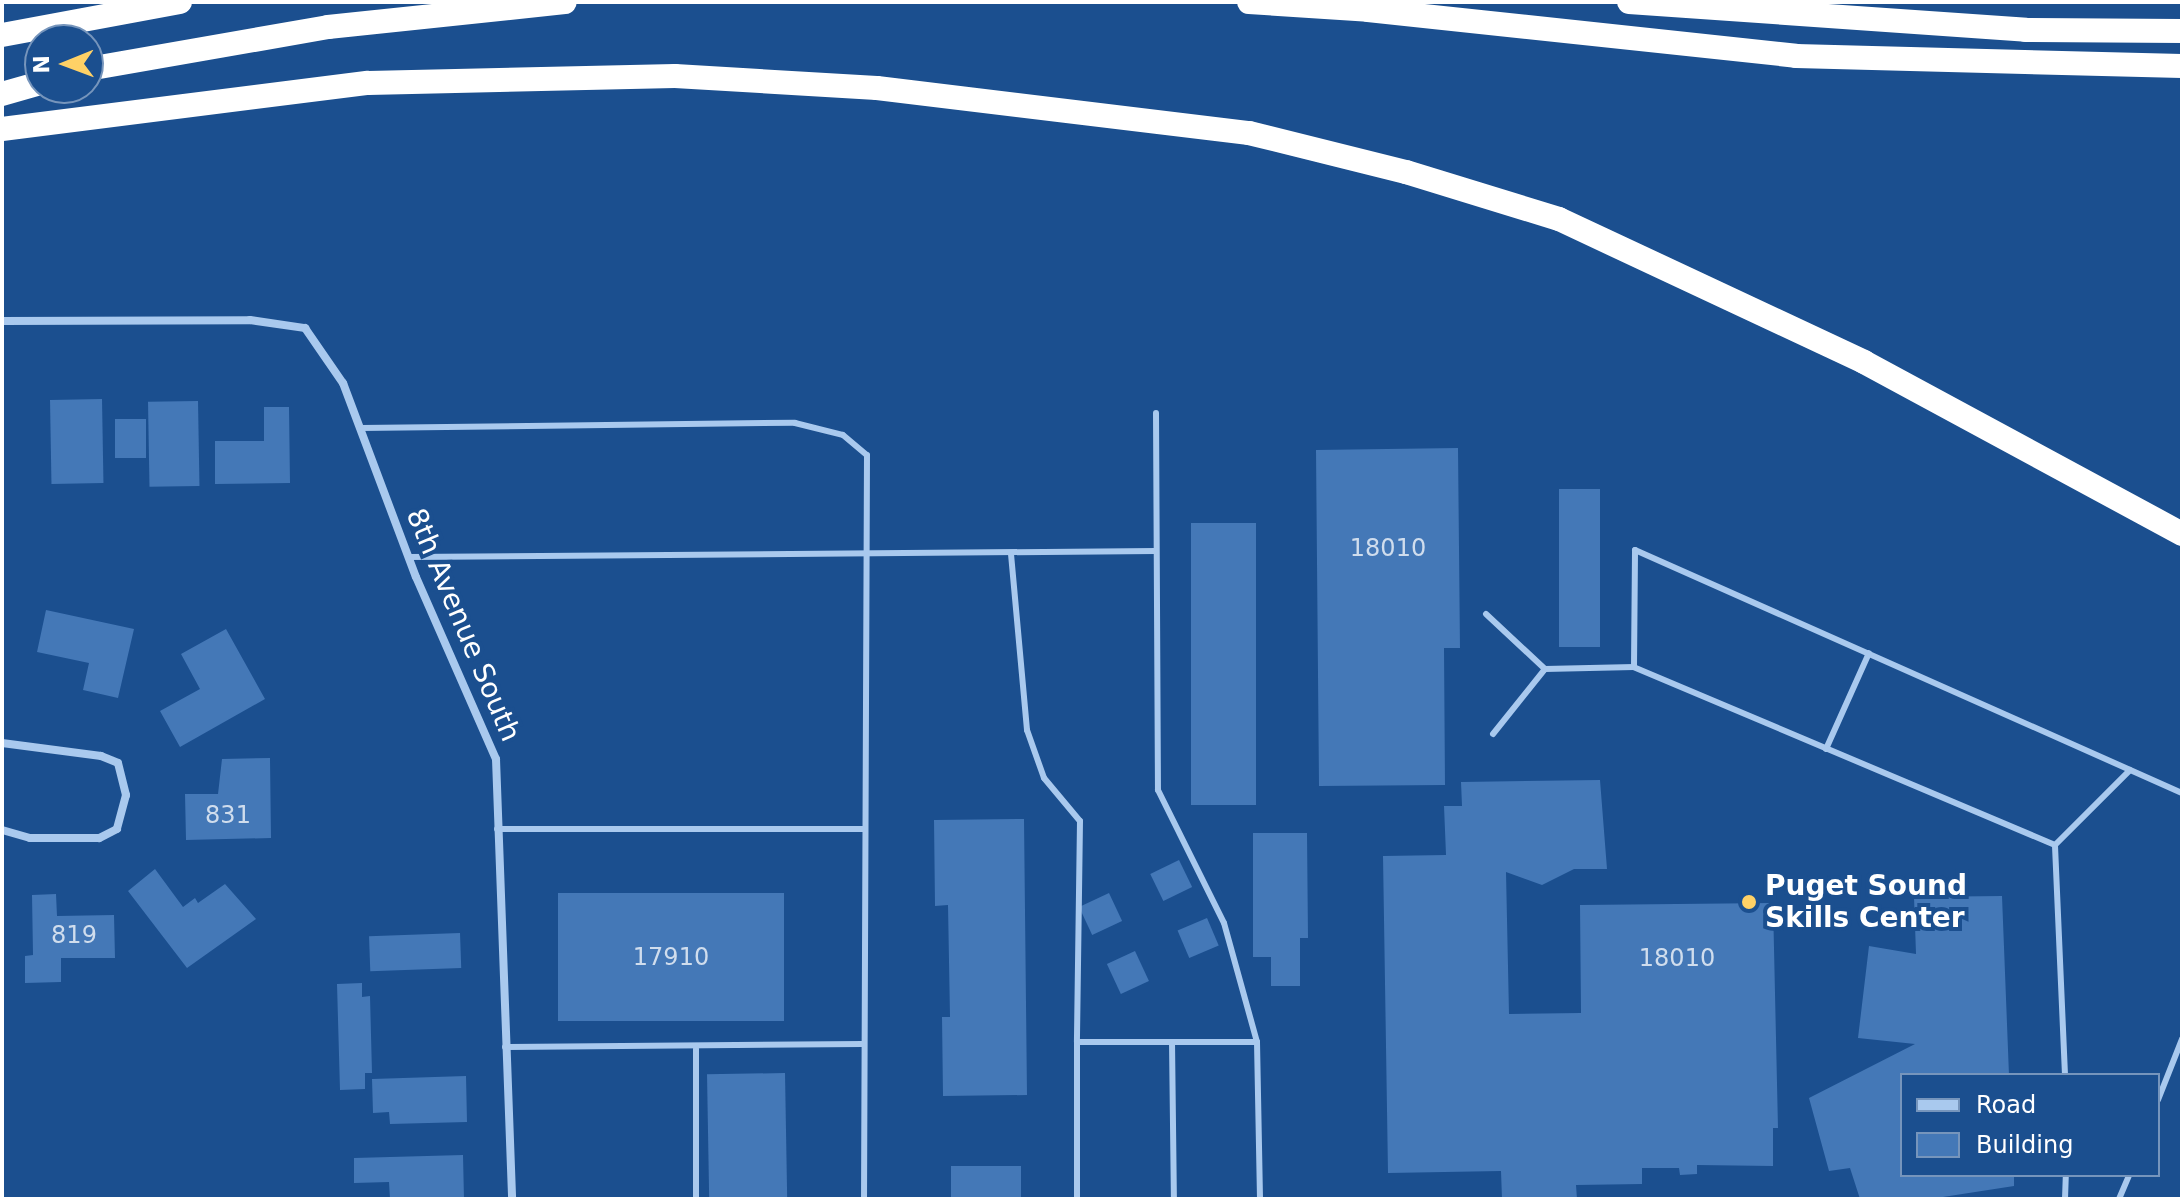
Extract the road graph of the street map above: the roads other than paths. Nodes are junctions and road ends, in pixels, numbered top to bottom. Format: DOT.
graph roads {
  1 [pos="180,2"];
  2 [pos="565,2"];
  3 [pos="1249,2"];
  4 [pos="1629,2"];
  5 [pos="2182,31"];
  6 [pos="2,35"];
  7 [pos="104,66"];
  8 [pos="2182,66"];
  9 [pos="24,88"];
  10 [pos="2,94"];
  11 [pos="2,129"];
  12 [pos="2,321"];
  13 [pos="1156,413"];
  14 [pos="361,428"];
  15 [pos="2182,534"];
  16 [pos="1156,551"];
  17 [pos="1011,554"];
  18 [pos="866,556"];
  19 [pos="409,557"];
  20 [pos="1486,614"];
  21 [pos="1869,653"];
  22 [pos="1634,667"];
  23 [pos="1545,669"];
  24 [pos="1493,734"];
  25 [pos="2,743"];
  26 [pos="1826,749"];
  27 [pos="2130,770"];
  28 [pos="2182,793"];
  29 [pos="497,829"];
  30 [pos="863,829"];
  31 [pos="2,830"];
  32 [pos="2055,845"];
  33 [pos="2182,1039"];
  34 [pos="1077,1042"];
  35 [pos="1172,1042"];
  36 [pos="1257,1042"];
  37 [pos="863,1044"];
  38 [pos="505,1047"];
  39 [pos="696,1049"];
  40 [pos="2065,1073"];
  41 [pos="2160,1095"];
  42 [pos="2066,1177"];
  43 [pos="2128,1177"];
  44 [pos="512,1199"];
  45 [pos="696,1199"];
  46 [pos="864,1199"];
  47 [pos="1077,1199"];
  48 [pos="1174,1199"];
  49 [pos="1260,1199"];
  50 [pos="2065,1199"];
  51 [pos="2119,1199"];
  1 -- 6 [label="highway"];
  2 -- 7 [label="highway"];
  3 -- 8 [label="highway"];
  4 -- 5 [label="highway"];
  9 -- 10 [label="highway"];
  11 -- 15 [label="highway"];
  12 -- 14 [label="street, 8th Avenue South"];
  13 -- 16 [label="lane"];
  14 -- 18 [label="lane"];
  14 -- 19 [label="street, 8th Avenue South"];
  16 -- 17 [label="lane"];
  16 -- 36 [label="lane"];
  17 -- 18 [label="lane"];
  17 -- 34 [label="lane"];
  18 -- 19 [label="lane"];
  18 -- 30 [label="lane"];
  19 -- 29 [label="street, 8th Avenue South"];
  20 -- 23 [label="lane"];
  21 -- 22 [label="lane"];
  21 -- 26 [label="lane"];
  21 -- 27 [label="lane"];
  22 -- 23 [label="lane"];
  22 -- 26 [label="lane"];
  23 -- 24 [label="lane"];
  25 -- 31 [label="street"];
  26 -- 32 [label="lane"];
  27 -- 28 [label="lane"];
  27 -- 32 [label="lane"];
  29 -- 30 [label="lane"];
  29 -- 38 [label="street, 8th Avenue South"];
  30 -- 37 [label="lane"];
  32 -- 40 [label="lane"];
  33 -- 41 [label="lane"];
  34 -- 35 [label="lane"];
  34 -- 47 [label="lane"];
  35 -- 36 [label="lane"];
  35 -- 48 [label="lane"];
  36 -- 49 [label="lane"];
  37 -- 39 [label="lane"];
  37 -- 46 [label="lane"];
  38 -- 39 [label="lane"];
  38 -- 44 [label="street, 8th Avenue South"];
  39 -- 45 [label="lane"];
  42 -- 50 [label="lane"];
  43 -- 51 [label="lane"];
}
